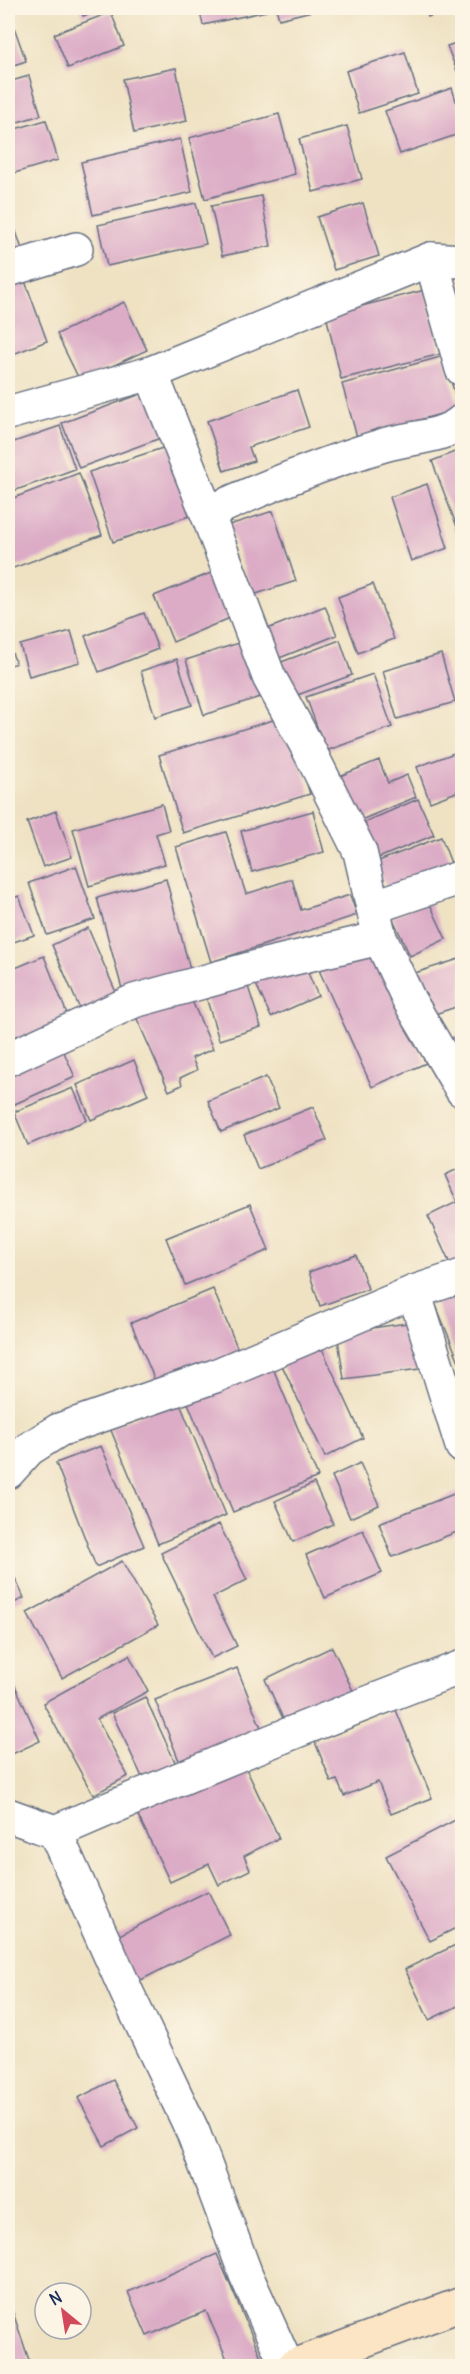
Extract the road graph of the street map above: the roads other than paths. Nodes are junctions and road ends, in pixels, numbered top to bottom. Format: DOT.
graph roads {
  1 [pos="76,249"];
  2 [pos="447,260"];
  3 [pos="8,270"];
  4 [pos="462,369"];
  5 [pos="151,373"];
  6 [pos="8,413"];
  7 [pos="462,421"];
  8 [pos="207,513"];
  9 [pos="462,877"];
  10 [pos="376,922"];
  11 [pos="8,1059"];
  12 [pos="462,1090"];
  13 [pos="462,1276"];
  14 [pos="414,1292"];
  15 [pos="462,1446"];
  16 [pos="8,1472"];
  17 [pos="462,1667"];
  18 [pos="8,1815"];
  19 [pos="55,1832"];
  20 [pos="462,2304"];
  21 [pos="287,2367"];
  22 [pos="294,2367"];
  1 -- 3 [label="street"];
  2 -- 4 [label="street"];
  2 -- 5 [label="street"];
  5 -- 6 [label="street"];
  5 -- 8 [label="street"];
  7 -- 8 [label="street"];
  8 -- 10 [label="street"];
  9 -- 10 [label="street"];
  10 -- 11 [label="street"];
  10 -- 12 [label="street"];
  13 -- 14 [label="street"];
  14 -- 15 [label="street"];
  14 -- 16 [label="street"];
  17 -- 19 [label="street"];
  18 -- 19 [label="street"];
  19 -- 21 [label="street"];
  20 -- 22 [label="main road"];
}
